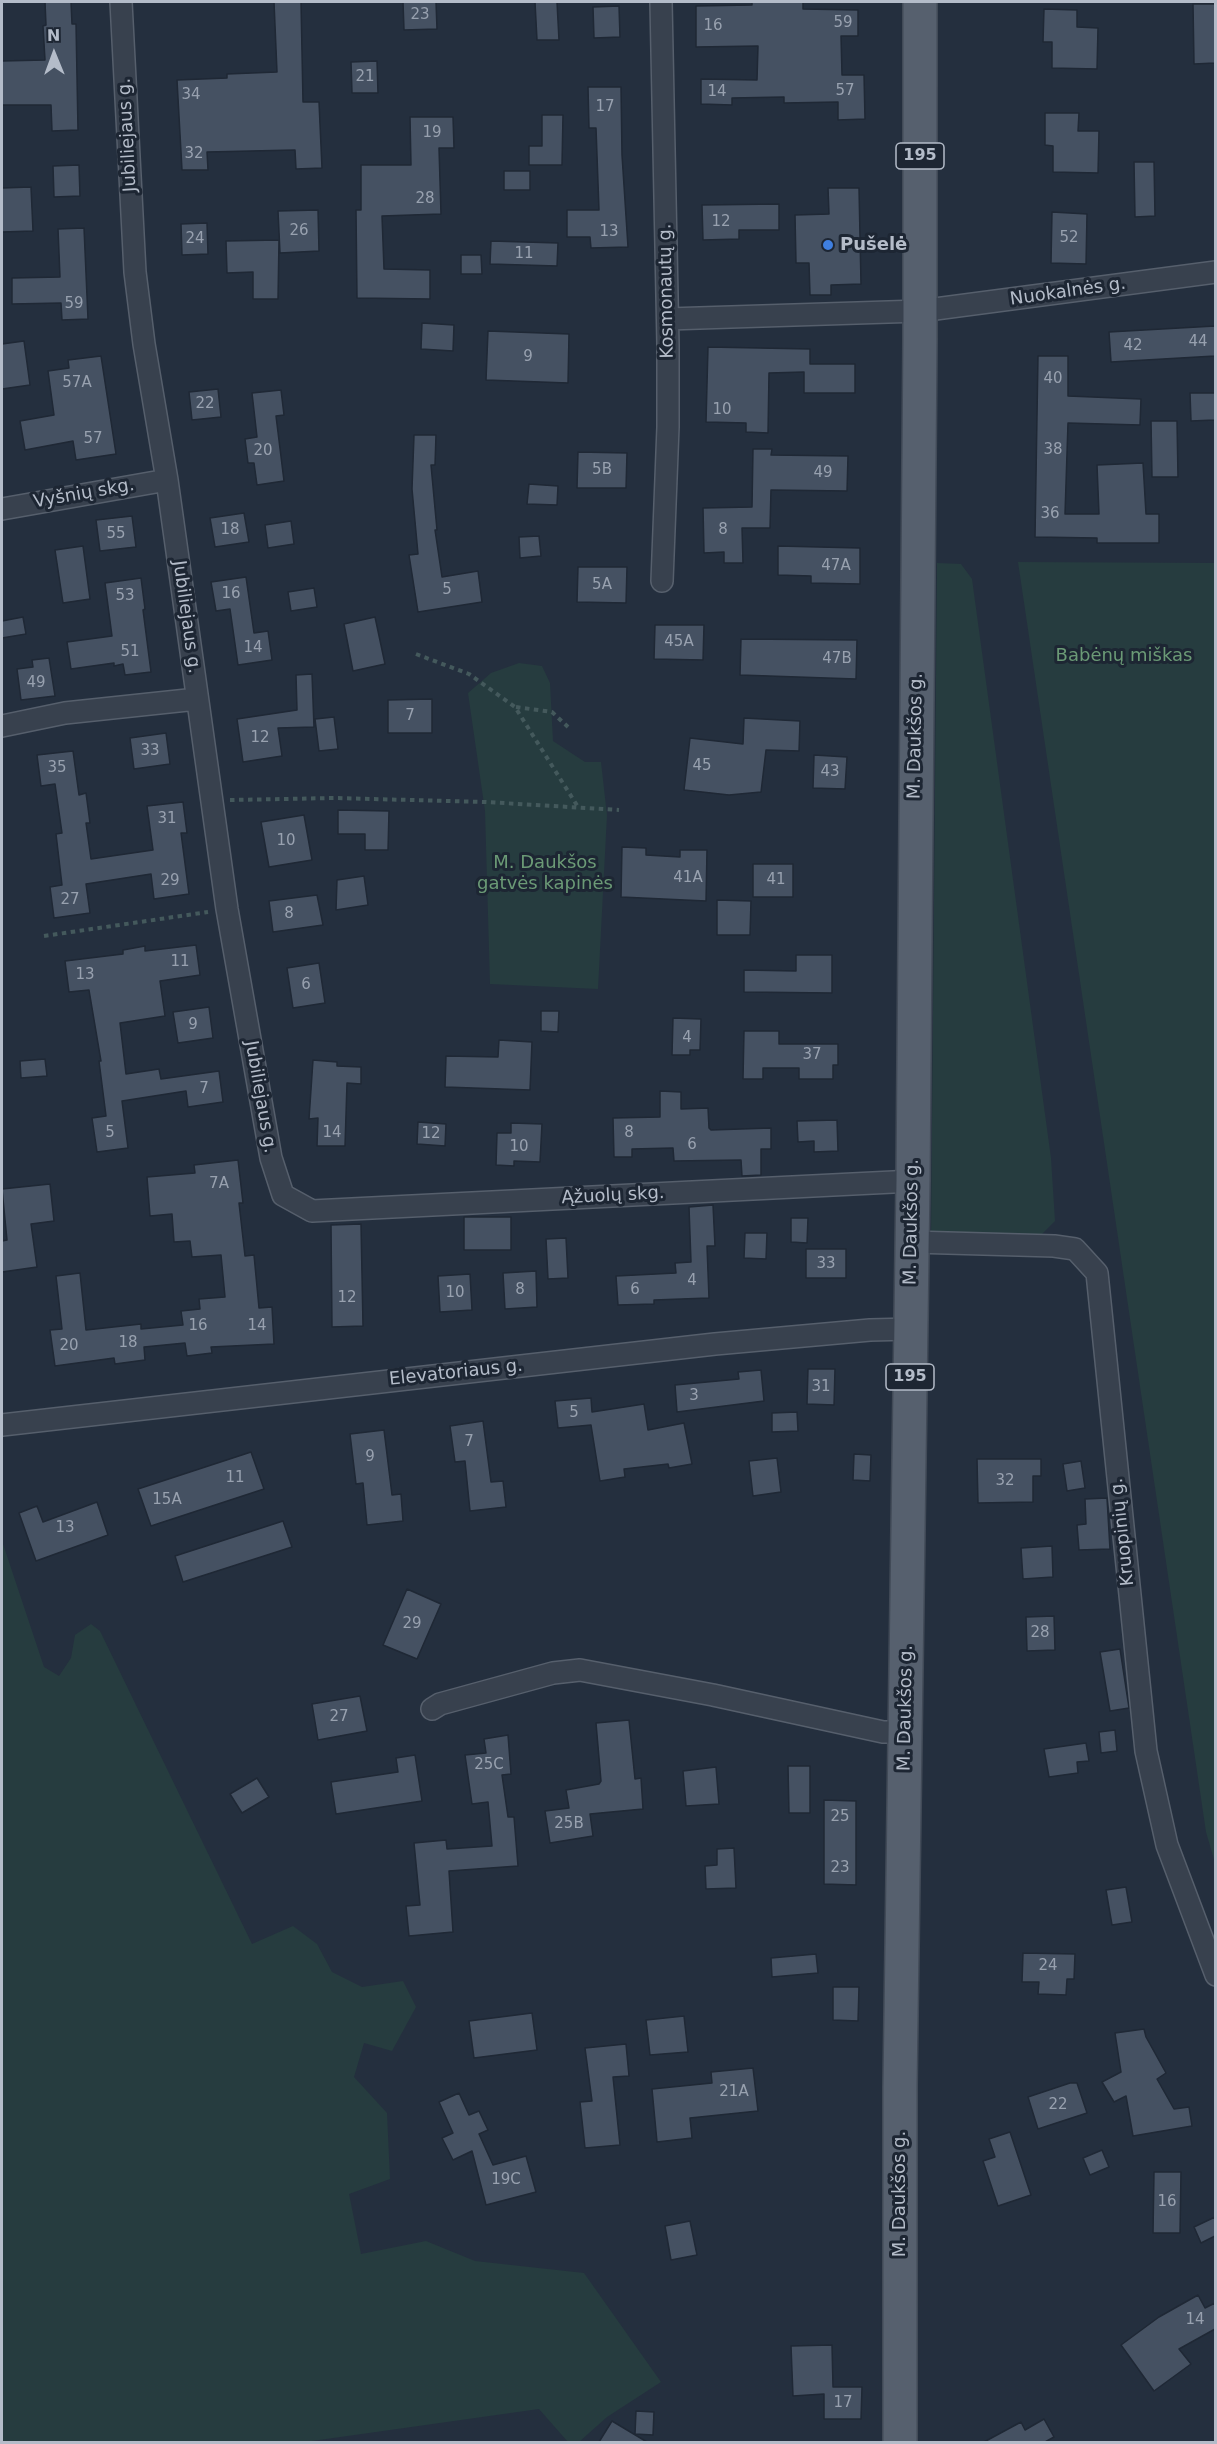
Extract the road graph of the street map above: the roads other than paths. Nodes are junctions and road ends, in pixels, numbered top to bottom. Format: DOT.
graph roads {
  1 [pos="121,2"];
  2 [pos="661,2"];
  3 [pos="920,2"];
  4 [pos="1215,272"];
  5 [pos="920,311"];
  6 [pos="668,320"];
  7 [pos="167,480"];
  8 [pos="2,509"];
  9 [pos="662,581"];
  10 [pos="197,699"];
  11 [pos="2,726"];
  12 [pos="914,1181"];
  13 [pos="312,1211"];
  14 [pos="912,1242"];
  15 [pos="911,1329"];
  16 [pos="2,1425"];
  17 [pos="432,1709"];
  18 [pos="906,1732"];
  19 [pos="1215,1975"];
  20 [pos="900,2442"];
  1 -- 7 [label="street, Jubiliejaus g."];
  2 -- 6 [label="street, Kosmonautų g."];
  3 -- 5 [label="main road, M. Daukšos g. / 195"];
  4 -- 5 [label="street, Nuokalnės g."];
  5 -- 6 [label="street, Nuokalnės g."];
  5 -- 12 [label="main road, M. Daukšos g. / 195"];
  6 -- 9 [label="street, Kosmonautų g."];
  7 -- 8 [label="street, Vyšnių skg."];
  7 -- 10 [label="street, Jubiliejaus g."];
  10 -- 11 [label="street"];
  10 -- 13 [label="street, Jubiliejaus g."];
  12 -- 13 [label="street, Ąžuolų skg."];
  12 -- 14 [label="main road, M. Daukšos g. / 195"];
  14 -- 15 [label="main road, M. Daukšos g. / 195"];
  14 -- 19 [label="street, Kruopinių g."];
  15 -- 16 [label="street, Elevatoriaus g."];
  15 -- 18 [label="main road, M. Daukšos g. / 195"];
  17 -- 18 [label="street"];
  18 -- 20 [label="main road, M. Daukšos g. / 195"];
}
